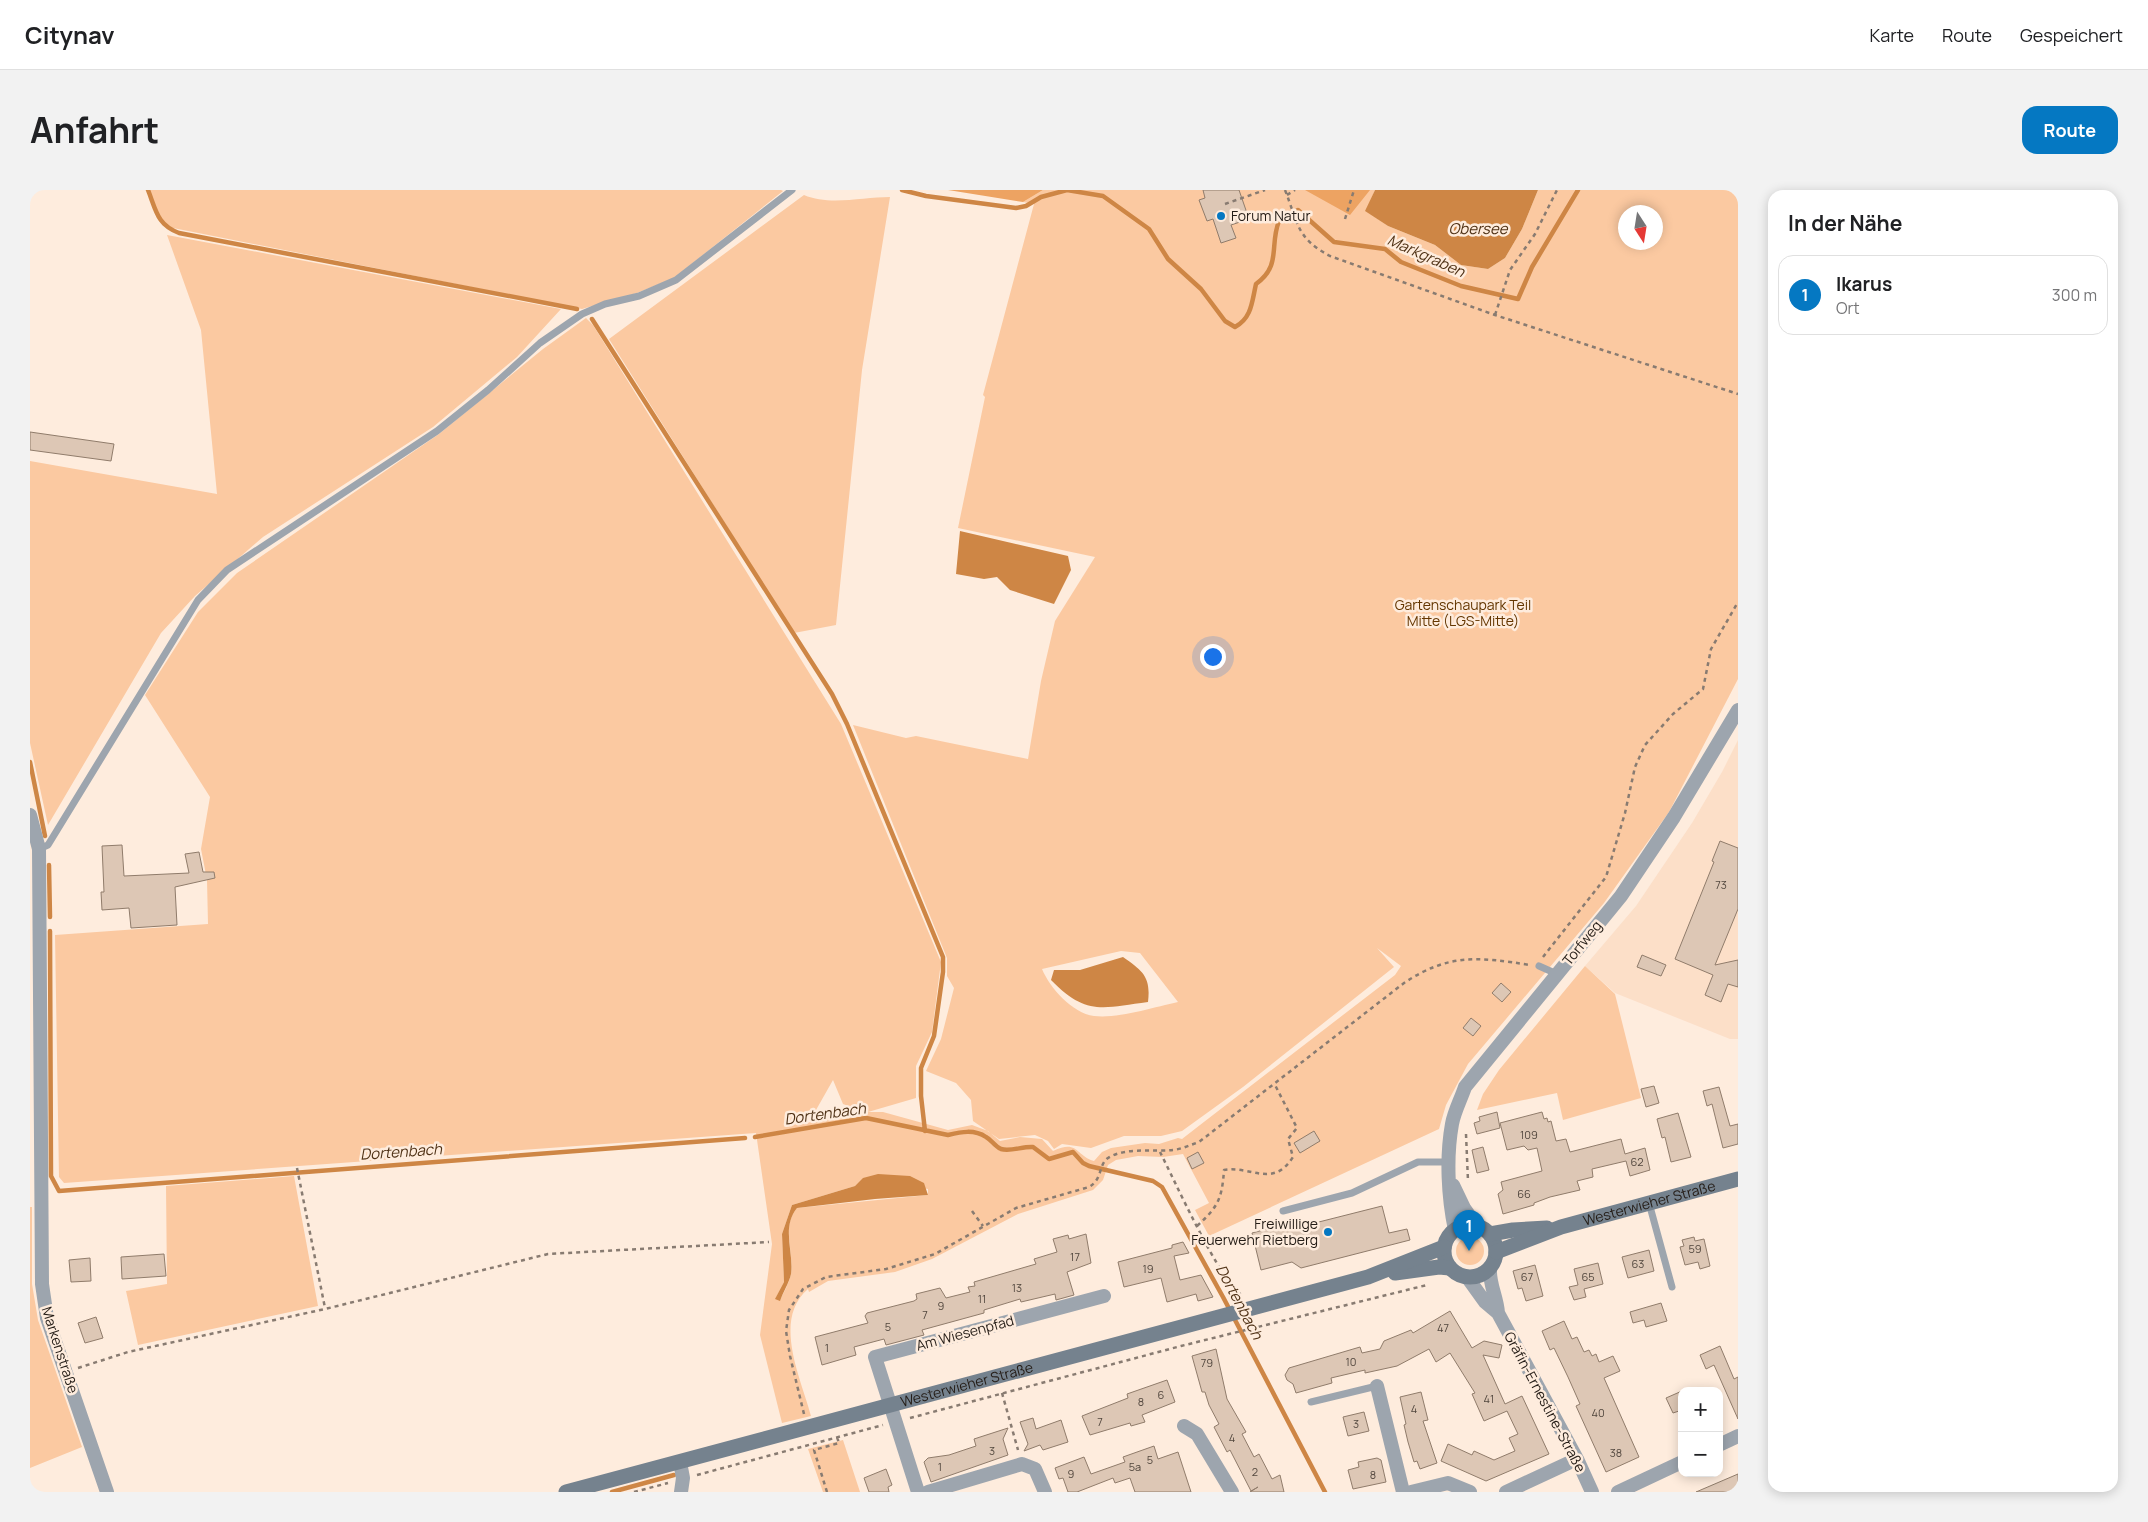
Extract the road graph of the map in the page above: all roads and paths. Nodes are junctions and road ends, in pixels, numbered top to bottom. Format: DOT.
graph roads {
  1 [pos="792,190"];
  2 [pos="1265,190"];
  3 [pos="1284,190"];
  4 [pos="1295,190"];
  5 [pos="1354,190"];
  6 [pos="1557,190"];
  7 [pos="1287,195"];
  8 [pos="1225,204"];
  9 [pos="1345,220"];
  10 [pos="1495,315"];
  11 [pos="1738,394"];
  12 [pos="1738,602"];
  13 [pos="1738,710"];
  14 [pos="30,816"];
  15 [pos="39,849"];
  16 [pos="1539,966"];
  17 [pos="1557,974"];
  18 [pos="1274,1083"];
  19 [pos="1160,1151"];
  20 [pos="1449,1162"];
  21 [pos="297,1168"];
  22 [pos="1738,1179"];
  23 [pos="1450,1180"];
  24 [pos="1649,1203"];
  25 [pos="972,1211"];
  26 [pos="1282,1212"];
  27 [pos="1476,1225"];
  28 [pos="1197,1226"];
  29 [pos="983,1227"];
  30 [pos="1561,1227"];
  31 [pos="1454,1230"];
  32 [pos="1490,1234"];
  33 [pos="769,1242"];
  34 [pos="1444,1247"];
  35 [pos="1496,1252"];
  36 [pos="1450,1268"];
  37 [pos="1490,1269"];
  38 [pos="1368,1277"];
  39 [pos="1467,1277"];
  40 [pos="1431,1284"];
  41 [pos="1672,1287"];
  42 [pos="1247,1295"];
  43 [pos="1104,1296"];
  44 [pos="325,1309"];
  45 [pos="1498,1313"];
  46 [pos="67,1372"];
  47 [pos="997,1376"];
  48 [pos="1377,1386"];
  49 [pos="1002,1394"];
  50 [pos="1311,1402"];
  51 [pos="889,1406"];
  52 [pos="805,1415"];
  53 [pos="894,1422"];
  54 [pos="1184,1426"];
  55 [pos="1738,1436"];
  56 [pos="837,1437"];
  57 [pos="1723,1443"];
  58 [pos="1577,1459"];
  59 [pos="680,1462"];
  60 [pos="1022,1464"];
  61 [pos="1678,1464"];
  62 [pos="682,1485"];
  63 [pos="107,1492"];
  64 [pos="566,1492"];
  65 [pos="634,1492"];
  66 [pos="827,1492"];
  67 [pos="918,1492"];
  68 [pos="928,1492"];
  69 [pos="1045,1492"];
  70 [pos="1232,1492"];
  71 [pos="1403,1492"];
  72 [pos="1412,1492"];
  73 [pos="1470,1492"];
  74 [pos="1506,1492"];
  75 [pos="1592,1492"];
  76 [pos="1618,1492"];
  1 -- 15 [label="lane"];
  2 -- 8 [label="path"];
  3 -- 7 [label="path"];
  4 -- 7 [label="path"];
  5 -- 9 [label="path"];
  6 -- 10 [label="path"];
  7 -- 10 [label="path"];
  10 -- 11 [label="path"];
  12 -- 16 [label="path"];
  13 -- 17 [label="street, Torfweg"];
  14 -- 15 [label="street, Markenstraße"];
  15 -- 46 [label="street, Markenstraße"];
  16 -- 17 [label="lane"];
  16 -- 18 [label="path"];
  17 -- 20 [label="street, Torfweg"];
  18 -- 19 [label="path"];
  18 -- 28 [label="path"];
  19 -- 28 [label="path"];
  19 -- 29 [label="path"];
  20 -- 23 [label="street, Torfweg"];
  20 -- 26 [label="lane"];
  21 -- 44 [label="path"];
  22 -- 24 [label="main road, Westerwieher Straße"];
  23 -- 27 [label="street, Torfweg"];
  23 -- 31 [label="street, Torfweg"];
  24 -- 30 [label="main road, Westerwieher Straße"];
  24 -- 41 [label="lane"];
  25 -- 29 [label="path"];
  27 -- 31 [label="main road"];
  27 -- 32 [label="main road"];
  28 -- 42 [label="path"];
  29 -- 52 [label="path"];
  30 -- 32 [label="main road, Westerwieher Straße"];
  30 -- 35 [label="main road, Westerwieher Straße"];
  31 -- 34 [label="main road"];
  32 -- 35 [label="main road"];
  33 -- 44 [label="path"];
  34 -- 36 [label="main road"];
  34 -- 38 [label="main road, Westerwieher Straße"];
  35 -- 37 [label="main road"];
  36 -- 38 [label="main road, Westerwieher Straße"];
  36 -- 39 [label="main road"];
  37 -- 39 [label="main road"];
  37 -- 45 [label="street, Gräfin-Ernestine-Straße"];
  38 -- 47 [label="main road, Westerwieher Straße"];
  39 -- 45 [label="street, Gräfin-Ernestine-Straße"];
  40 -- 49 [label="path"];
  43 -- 51 [label="street, Am Wiesenpfad"];
  44 -- 46 [label="path"];
  45 -- 58 [label="street, Gräfin-Ernestine-Straße"];
  46 -- 63 [label="street, Markenstraße"];
  47 -- 49 [label="path"];
  47 -- 51 [label="main road, Westerwieher Straße"];
  48 -- 50 [label="lane"];
  48 -- 71 [label="street"];
  49 -- 53 [label="path"];
  49 -- 60 [label="path"];
  51 -- 53 [label="street"];
  51 -- 59 [label="main road, Westerwieher Straße"];
  53 -- 56 [label="path"];
  53 -- 67 [label="street"];
  54 -- 70 [label="street"];
  55 -- 57 [label="street"];
  56 -- 62 [label="path"];
  56 -- 66 [label="path"];
  58 -- 74 [label="street"];
  58 -- 75 [label="street, Gräfin-Ernestine-Straße"];
  59 -- 62 [label="street"];
  59 -- 64 [label="main road, Westerwieher Straße"];
  60 -- 68 [label="street"];
  60 -- 69 [label="street"];
  61 -- 76 [label="street"];
  62 -- 65 [label="path"];
  72 -- 73 [label="street"];
}
